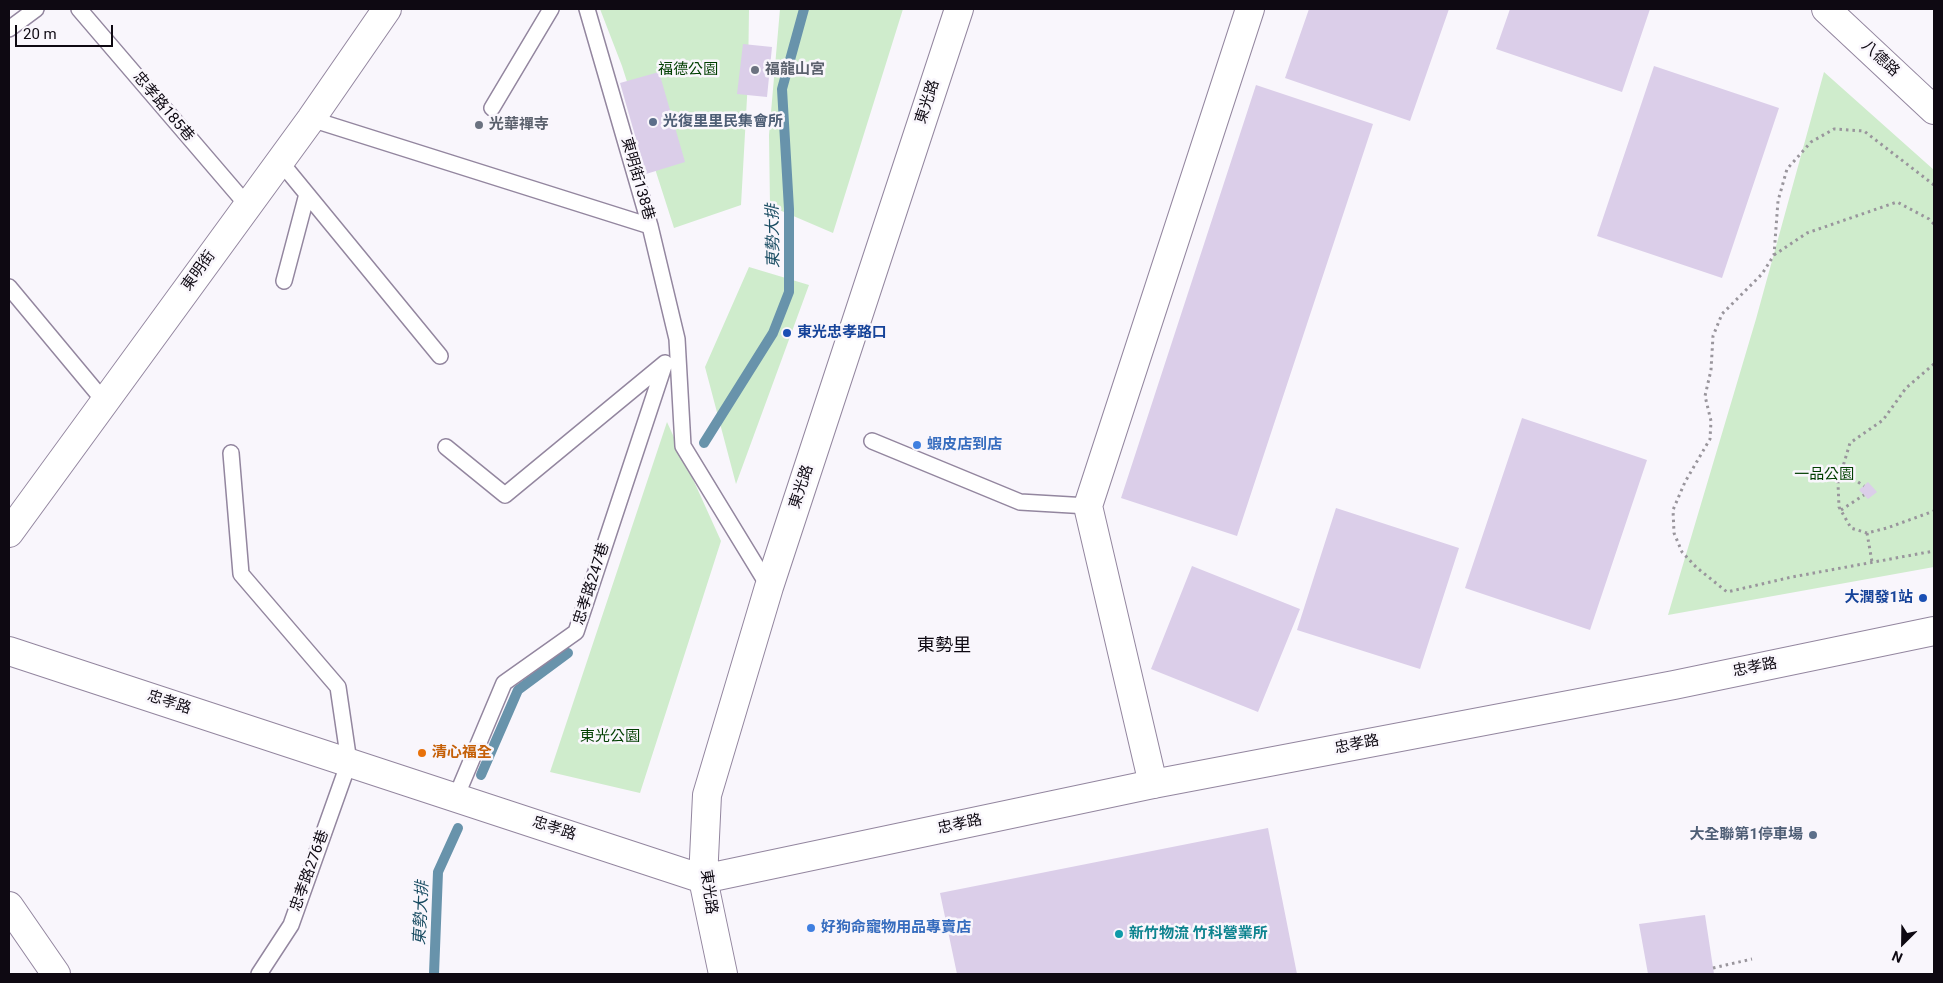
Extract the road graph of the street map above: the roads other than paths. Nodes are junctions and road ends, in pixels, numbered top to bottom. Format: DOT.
graph roads {
  1 [pos="36,9"];
  2 [pos="79,9"];
  3 [pos="387,9"];
  4 [pos="551,9"];
  5 [pos="587,9"];
  6 [pos="959,9"];
  7 [pos="1250,9"];
  8 [pos="1826,9"];
  9 [pos="9,29"];
  10 [pos="492,108"];
  11 [pos="1934,110"];
  12 [pos="311,119"];
  13 [pos="280,160"];
  14 [pos="307,194"];
  15 [pos="246,205"];
  16 [pos="650,226"];
  17 [pos="284,281"];
  18 [pos="9,287"];
  19 [pos="678,352"];
  20 [pos="440,356"];
  21 [pos="665,363"];
  22 [pos="104,401"];
  23 [pos="872,441"];
  24 [pos="446,447"];
  25 [pos="231,453"];
  26 [pos="1088,506"];
  27 [pos="9,533"];
  28 [pos="769,586"];
  29 [pos="1934,631"];
  30 [pos="9,652"];
  31 [pos="349,762"];
  32 [pos="1153,784"];
  33 [pos="456,797"];
  34 [pos="703,878"];
  35 [pos="9,906"];
  36 [pos="56,974"];
  37 [pos="259,974"];
  38 [pos="723,974"];
  1 -- 9 [label="lane"];
  2 -- 15 [label="lane, 忠孝路185巷"];
  3 -- 12 [label="street, 東明街"];
  4 -- 10 [label="lane"];
  5 -- 16 [label="lane, 東明街138巷"];
  6 -- 28 [label="street, 東光路"];
  7 -- 26 [label="street"];
  8 -- 11 [label="street, 八德路"];
  12 -- 13 [label="street, 東明街"];
  12 -- 16 [label="lane"];
  13 -- 14 [label="lane"];
  13 -- 15 [label="street, 東明街"];
  14 -- 17 [label="lane"];
  14 -- 20 [label="lane"];
  15 -- 22 [label="street, 東明街"];
  16 -- 19 [label="lane, 東明街138巷"];
  18 -- 22 [label="lane"];
  19 -- 21 [label="lane"];
  19 -- 28 [label="lane, 東明街138巷"];
  21 -- 24 [label="lane"];
  21 -- 33 [label="lane, 忠孝路247巷"];
  22 -- 27 [label="street, 東明街"];
  23 -- 26 [label="lane"];
  25 -- 31 [label="lane"];
  26 -- 32 [label="street"];
  28 -- 34 [label="street, 東光路"];
  29 -- 32 [label="street, 忠孝路"];
  30 -- 31 [label="street, 忠孝路"];
  31 -- 33 [label="street, 忠孝路"];
  31 -- 37 [label="lane, 忠孝路276巷"];
  32 -- 34 [label="street, 忠孝路"];
  33 -- 34 [label="street, 忠孝路"];
  34 -- 38 [label="street, 東光路"];
  35 -- 36 [label="street"];
}
